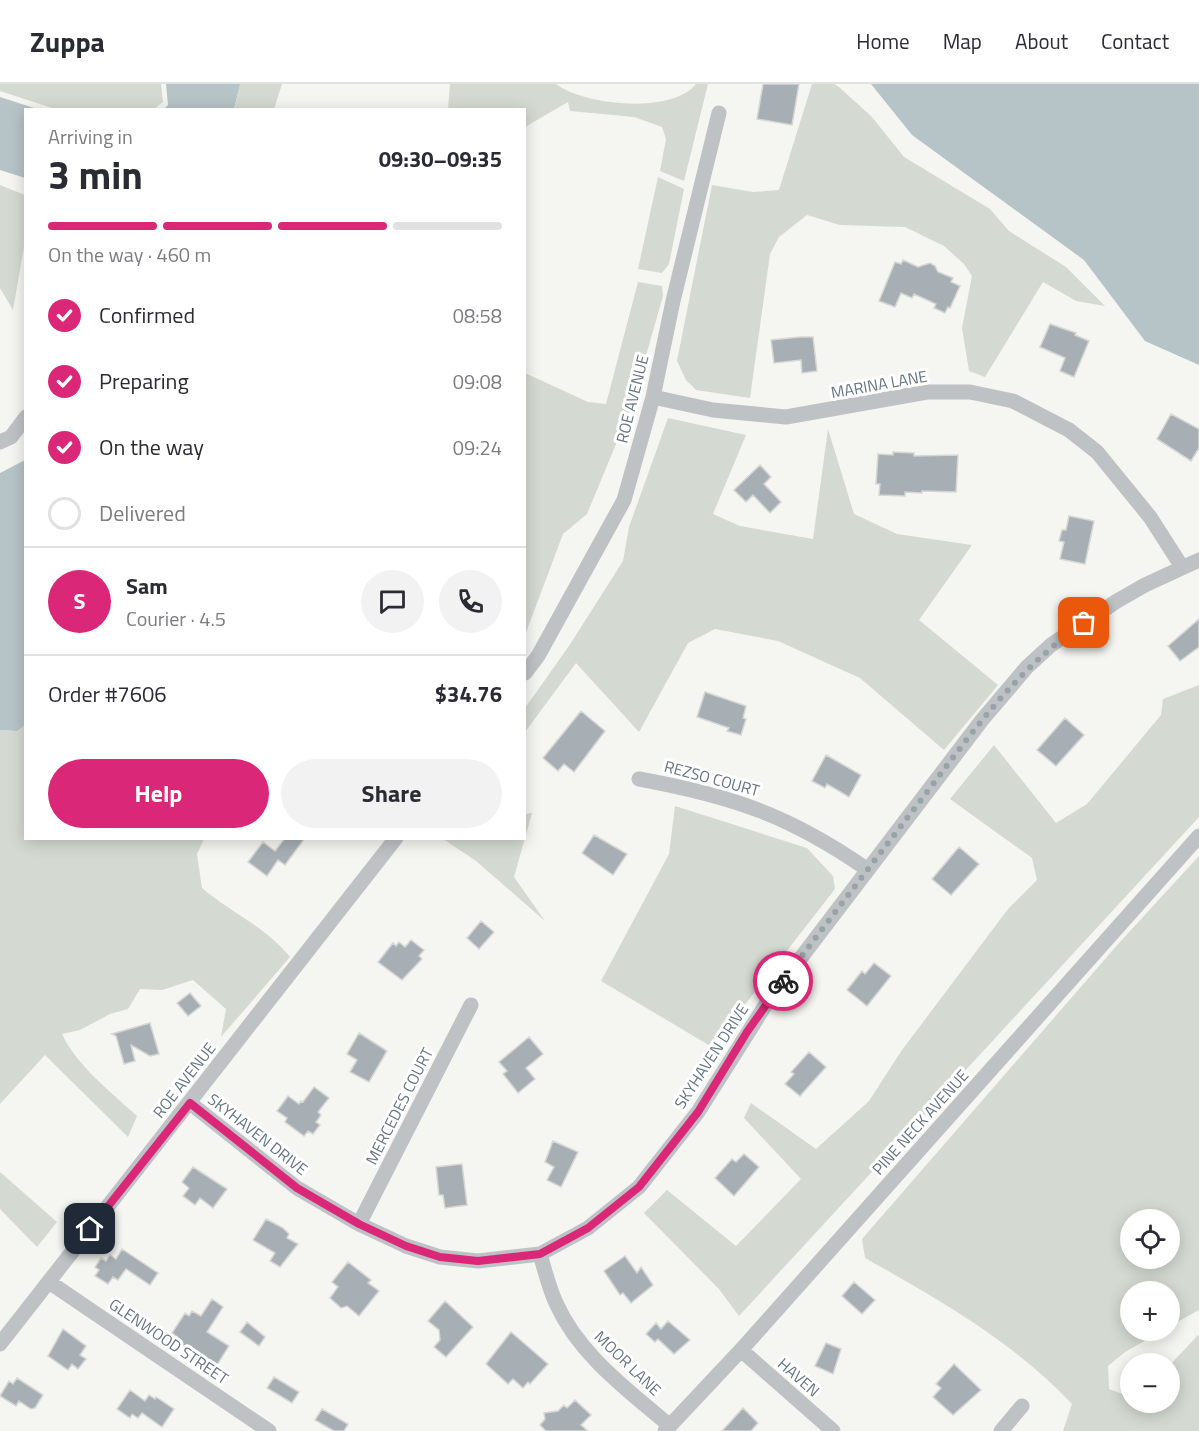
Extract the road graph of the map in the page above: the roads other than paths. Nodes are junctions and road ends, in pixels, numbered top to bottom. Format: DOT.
graph roads {
  1 [pos="719,113"];
  2 [pos="653,397"];
  3 [pos="24,420"];
  4 [pos="0,442"];
  5 [pos="1199,560"];
  6 [pos="1182,567"];
  7 [pos="526,672"];
  8 [pos="639,779"];
  9 [pos="1199,836"];
  10 [pos="394,840"];
  11 [pos="868,870"];
  12 [pos="471,1005"];
  13 [pos="190,1103"];
  14 [pos="359,1224"];
  15 [pos="540,1254"];
  16 [pos="49,1282"];
  17 [pos="0,1344"];
  18 [pos="741,1350"];
  19 [pos="1022,1406"];
  20 [pos="667,1429"];
  21 [pos="269,1431"];
  22 [pos="833,1431"];
  23 [pos="1001,1431"];
  1 -- 2 [label="street, ROE AVENUE"];
  2 -- 6 [label="street, MARINA LANE"];
  2 -- 7 [label="street, ROE AVENUE"];
  3 -- 4 [label="street"];
  5 -- 6 [label="street, SKYHAVEN DRIVE"];
  6 -- 11 [label="street, SKYHAVEN DRIVE"];
  8 -- 11 [label="street, REZSO COURT"];
  9 -- 18 [label="street, PINE NECK AVENUE"];
  10 -- 13 [label="street, ROE AVENUE"];
  11 -- 15 [label="street, SKYHAVEN DRIVE"];
  12 -- 14 [label="street, MERCEDES COURT"];
  13 -- 14 [label="street, SKYHAVEN DRIVE"];
  13 -- 16 [label="street, ROE AVENUE"];
  14 -- 15 [label="street, SKYHAVEN DRIVE"];
  15 -- 20 [label="street, MOOR LANE"];
  16 -- 17 [label="street, ROE AVENUE"];
  16 -- 21 [label="street, GLENWOOD STREET"];
  18 -- 20 [label="street, PINE NECK AVENUE"];
  18 -- 22 [label="street, HAVEN"];
  19 -- 23 [label="street"];
}
